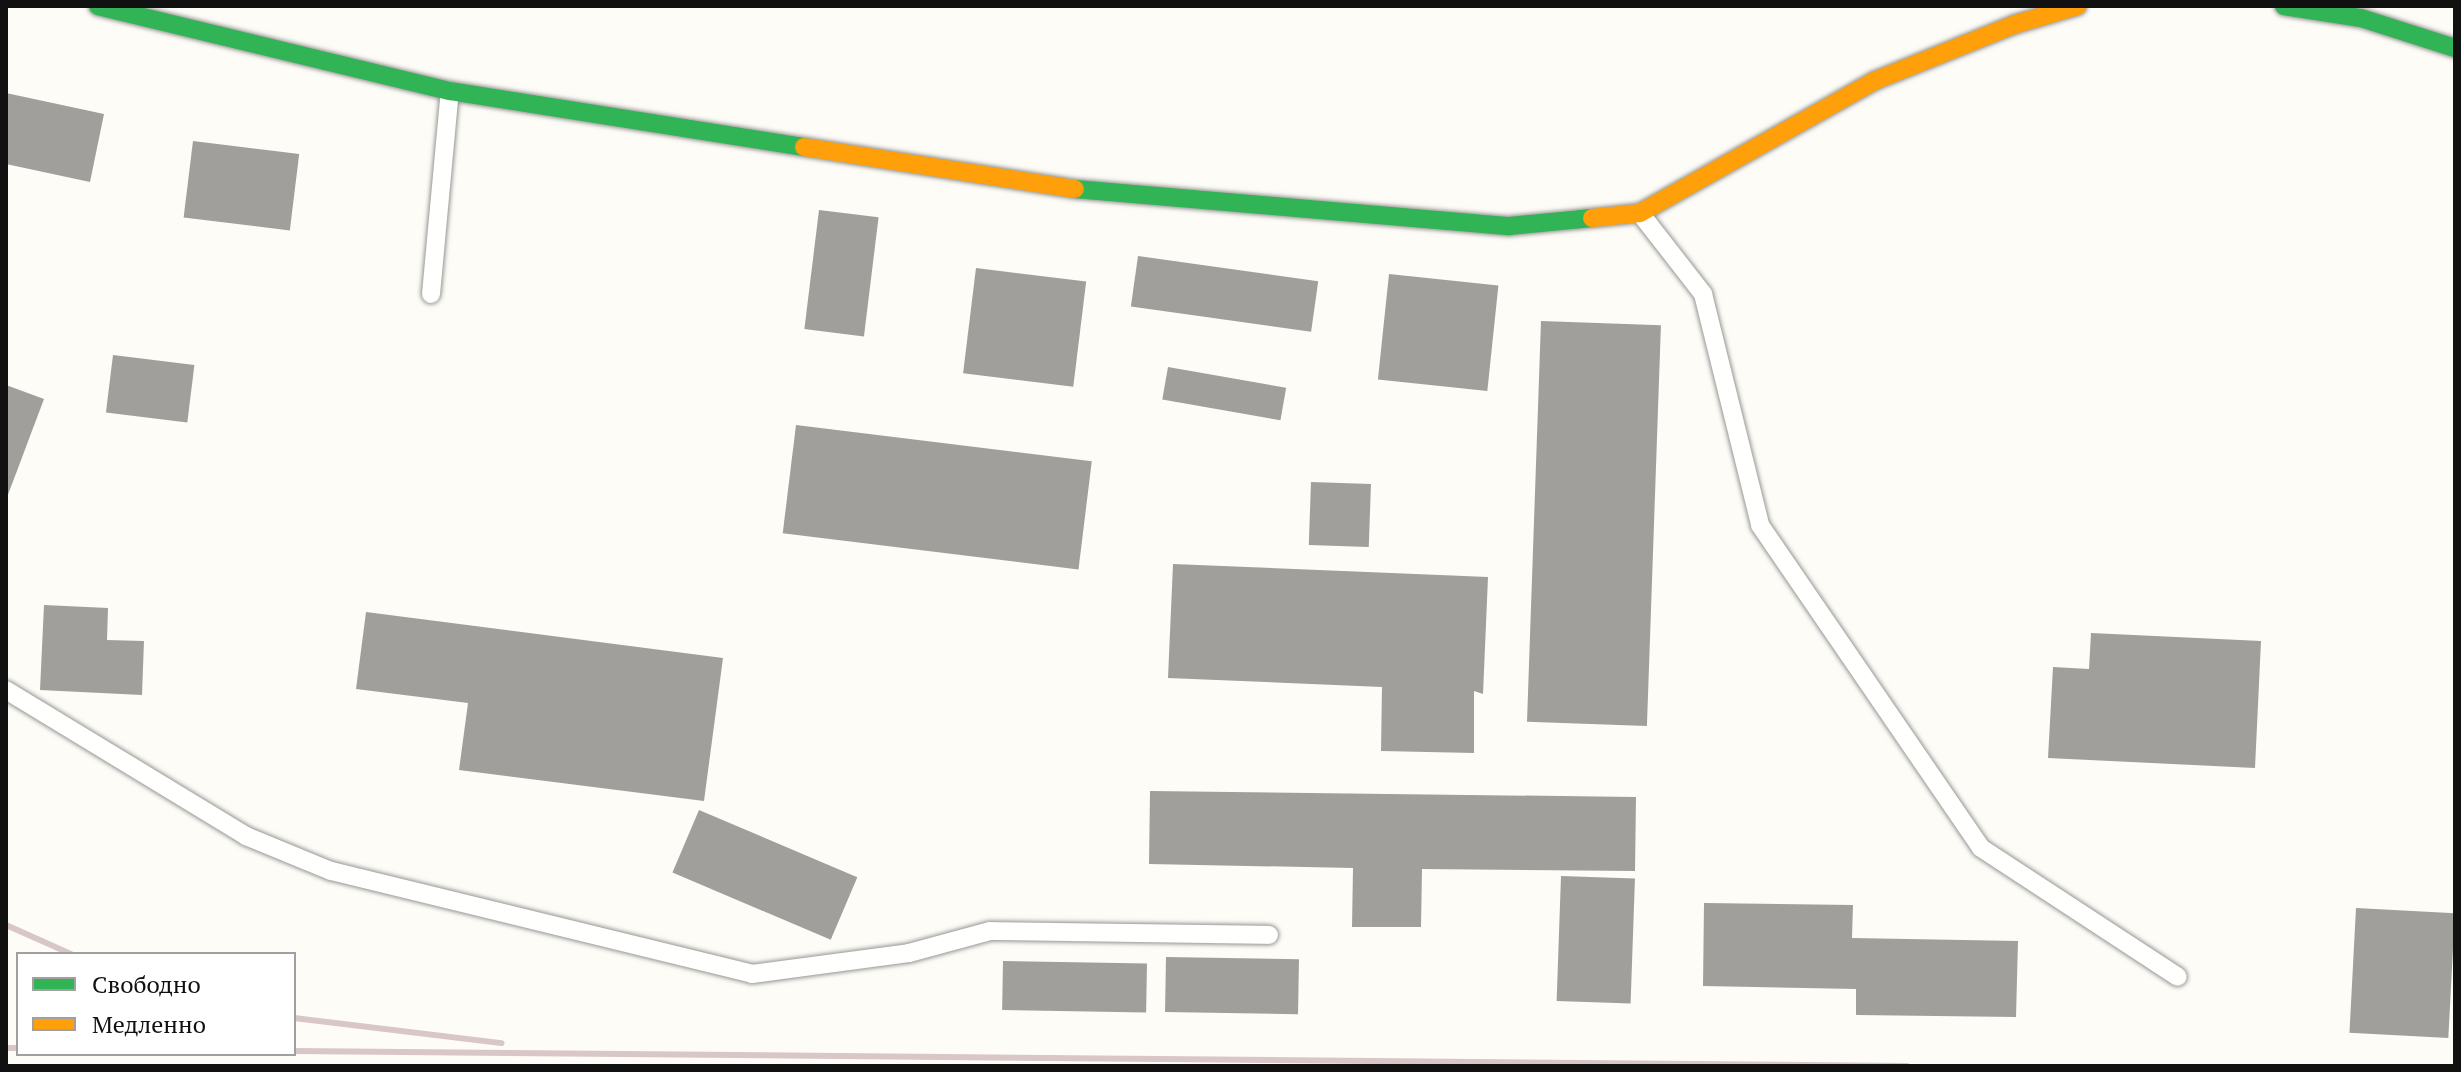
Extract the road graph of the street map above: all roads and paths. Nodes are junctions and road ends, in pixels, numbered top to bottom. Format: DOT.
graph roads {
  1 [pos="98,6"];
  2 [pos="2077,6"];
  3 [pos="2284,6"];
  4 [pos="2455,48"];
  5 [pos="450,91"];
  6 [pos="1640,213"];
  7 [pos="431,294"];
  8 [pos="6,690"];
  9 [pos="1269,935"];
  10 [pos="2178,977"];
  1 -- 5 [label="street"];
  2 -- 6 [label="street"];
  3 -- 4 [label="street"];
  5 -- 6 [label="street"];
  5 -- 7 [label="lane"];
  6 -- 10 [label="lane"];
  8 -- 9 [label="lane"];
}
